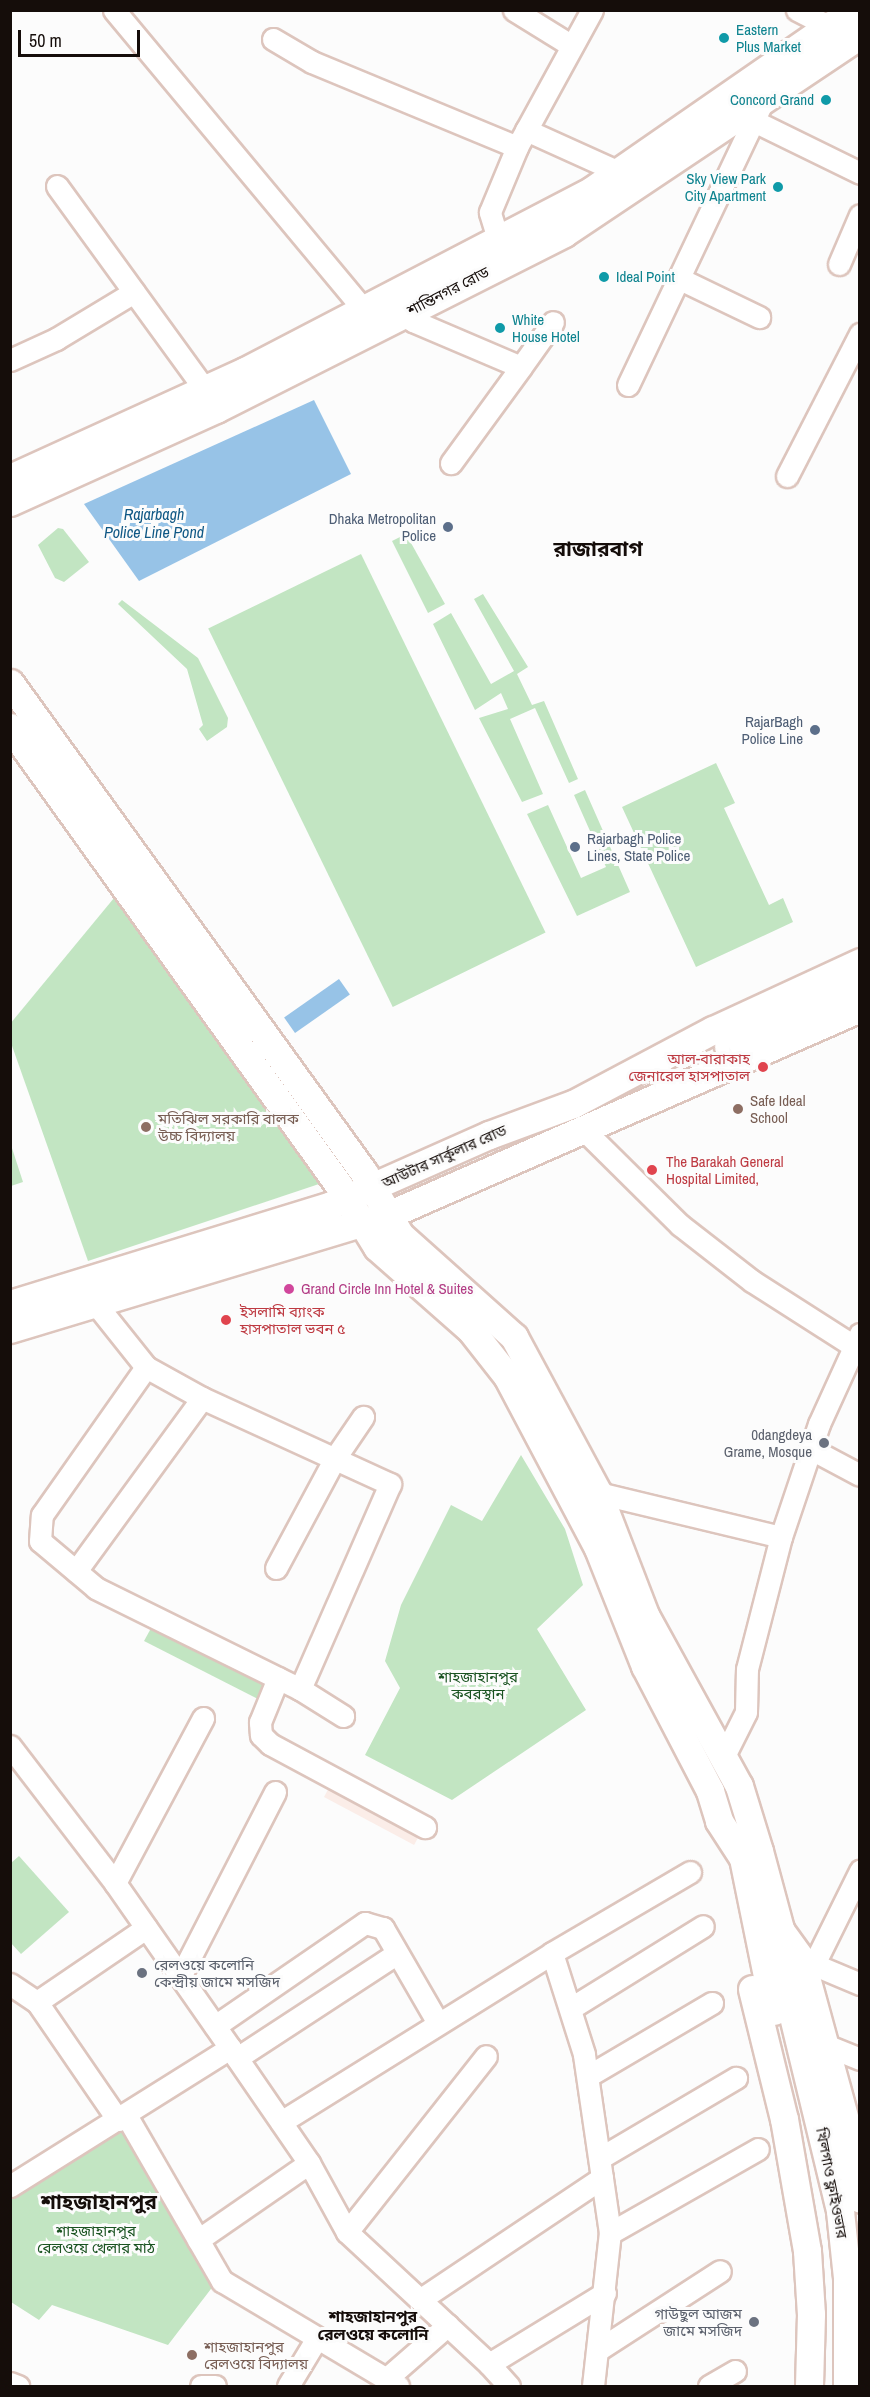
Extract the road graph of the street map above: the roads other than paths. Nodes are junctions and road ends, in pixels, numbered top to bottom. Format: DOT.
graph roads {
  1 [pos="114,10"];
  2 [pos="514,10"];
  3 [pos="592,10"];
  4 [pos="798,10"];
  5 [pos="859,10"];
  6 [pos="829,26"];
  7 [pos="858,38"];
  8 [pos="273,39"];
  9 [pos="572,46"];
  10 [pos="759,110"];
  11 [pos="522,139"];
  12 [pos="619,172"];
  13 [pos="860,173"];
  14 [pos="57,186"];
  15 [pos="860,215"];
  16 [pos="498,239"];
  17 [pos="839,264"];
  18 [pos="680,279"];
  19 [pos="134,292"];
  20 [pos="364,310"];
  21 [pos="409,311"];
  22 [pos="759,317"];
  23 [pos="553,322"];
  24 [pos="860,334"];
  25 [pos="340,335"];
  26 [pos="10,360"];
  27 [pos="521,367"];
  28 [pos="628,385"];
  29 [pos="211,400"];
  30 [pos="451,463"];
  31 [pos="787,476"];
  32 [pos="10,478"];
  33 [pos="10,501"];
  34 [pos="10,683"];
  35 [pos="10,727"];
  36 [pos="860,962"];
  37 [pos="860,983"];
  38 [pos="860,1008"];
  39 [pos="656,1095"];
  40 [pos="584,1130"];
  41 [pos="372,1187"];
  42 [pos="347,1198"];
  43 [pos="388,1215"];
  44 [pos="362,1225"];
  45 [pos="95,1303"];
  46 [pos="10,1304"];
  47 [pos="10,1329"];
  48 [pos="858,1344"];
  49 [pos="146,1367"];
  50 [pos="202,1398"];
  51 [pos="363,1417"];
  52 [pos="811,1449"];
  53 [pos="335,1458"];
  54 [pos="860,1474"];
  55 [pos="598,1493"];
  56 [pos="781,1537"];
  57 [pos="276,1568"];
  58 [pos="76,1571"];
  59 [pos="278,1678"];
  60 [pos="300,1689"];
  61 [pos="343,1716"];
  62 [pos="203,1718"];
  63 [pos="10,1746"];
  64 [pos="724,1754"];
  65 [pos="275,1792"];
  66 [pos="425,1827"];
  67 [pos="860,1870"];
  68 [pos="690,1872"];
  69 [pos="115,1884"];
  70 [pos="704,1926"];
  71 [pos="146,1928"];
  72 [pos="768,1932"];
  73 [pos="552,1953"];
  74 [pos="396,1954"];
  75 [pos="808,1961"];
  76 [pos="180,1977"];
  77 [pos="10,1984"];
  78 [pos="777,1984"];
  79 [pos="860,1984"];
  80 [pos="37,2002"];
  81 [pos="712,2003"];
  82 [pos="571,2008"];
  83 [pos="438,2023"];
  84 [pos="215,2025"];
  85 [pos="823,2044"];
  86 [pos="234,2053"];
  87 [pos="486,2056"];
  88 [pos="860,2059"];
  89 [pos="588,2076"];
  90 [pos="736,2078"];
  91 [pos="122,2118"];
  92 [pos="281,2122"];
  93 [pos="853,2127"];
  94 [pos="758,2149"];
  95 [pos="309,2163"];
  96 [pos="601,2168"];
  97 [pos="10,2186"];
  98 [pos="860,2199"];
  99 [pos="348,2232"];
  100 [pos="610,2233"];
  101 [pos="198,2240"];
  102 [pos="720,2271"];
  103 [pos="604,2294"];
  104 [pos="421,2300"];
  105 [pos="448,2325"];
  106 [pos="317,2338"];
  107 [pos="598,2350"];
  108 [pos="489,2364"];
  109 [pos="735,2371"];
  110 [pos="10,2383"];
  111 [pos="392,2383"];
  112 [pos="18,2386"];
  113 [pos="201,2386"];
  114 [pos="215,2386"];
  115 [pos="288,2386"];
  116 [pos="509,2386"];
  117 [pos="593,2386"];
  118 [pos="709,2386"];
  119 [pos="809,2386"];
  120 [pos="831,2386"];
  121 [pos="847,2386"];
  1 -- 20 [label="street"];
  2 -- 9 [label="street"];
  3 -- 9 [label="street"];
  4 -- 6 [label="street"];
  5 -- 6 [label="main road, শান্তিনগর রোড"];
  6 -- 12 [label="main road, শান্তিনগর রোড"];
  7 -- 10 [label="main road, শান্তিনগর রোড"];
  8 -- 11 [label="street"];
  9 -- 11 [label="street"];
  10 -- 13 [label="street"];
  10 -- 18 [label="street"];
  10 -- 21 [label="main road, শান্তিনগর রোড"];
  11 -- 12 [label="street"];
  11 -- 16 [label="street"];
  12 -- 16 [label="main road, শান্তিনগর রোড"];
  14 -- 19 [label="street"];
  15 -- 17 [label="street"];
  16 -- 20 [label="main road, শান্তিনগর রোড"];
  18 -- 22 [label="street"];
  18 -- 28 [label="street"];
  19 -- 26 [label="street"];
  19 -- 29 [label="street"];
  20 -- 25 [label="main road, শান্তিনগর রোড"];
  21 -- 25 [label="main road, শান্তিনগর রোড"];
  21 -- 27 [label="street"];
  23 -- 27 [label="street"];
  24 -- 31 [label="street"];
  25 -- 29 [label="main road, শান্তিনগর রোড"];
  27 -- 30 [label="street"];
  29 -- 32 [label="main road, শান্তিনগর রোড"];
  29 -- 33 [label="main road, শান্তিনগর রোড"];
  34 -- 41 [label="main road"];
  35 -- 42 [label="main road"];
  36 -- 41 [label="main road, আউটার সার্কুলার রোড"];
  37 -- 39 [label="main road"];
  38 -- 39 [label="main road"];
  39 -- 40 [label="main road"];
  40 -- 43 [label="main road"];
  40 -- 48 [label="street"];
  41 -- 42 [label="main road, আউটার সার্কুলার রোড"];
  41 -- 43 [label="main road"];
  42 -- 44 [label="main road"];
  42 -- 46 [label="main road, আউটার সার্কুলার রোড"];
  43 -- 44 [label="main road"];
  43 -- 55 [label="main road"];
  44 -- 45 [label="main road"];
  44 -- 72 [label="main road"];
  45 -- 47 [label="main road"];
  45 -- 49 [label="street"];
  48 -- 52 [label="street"];
  49 -- 50 [label="street"];
  49 -- 58 [label="street"];
  50 -- 53 [label="street"];
  50 -- 58 [label="street"];
  51 -- 53 [label="street"];
  52 -- 54 [label="street"];
  52 -- 56 [label="street"];
  53 -- 57 [label="street"];
  53 -- 60 [label="street"];
  55 -- 56 [label="street"];
  55 -- 64 [label="main road"];
  56 -- 64 [label="street"];
  58 -- 59 [label="street"];
  59 -- 60 [label="street"];
  59 -- 66 [label="street"];
  60 -- 61 [label="street"];
  62 -- 69 [label="street"];
  63 -- 69 [label="street"];
  64 -- 72 [label="main road"];
  65 -- 76 [label="street"];
  67 -- 75 [label="street"];
  68 -- 73 [label="street"];
  69 -- 71 [label="street"];
  70 -- 82 [label="street"];
  71 -- 76 [label="street"];
  71 -- 80 [label="street"];
  72 -- 75 [label="main road"];
  72 -- 78 [label="main road"];
  72 -- 119 [label="main road"];
  73 -- 82 [label="street"];
  73 -- 83 [label="street"];
  74 -- 83 [label="street"];
  74 -- 84 [label="street"];
  74 -- 86 [label="street"];
  75 -- 79 [label="street"];
  75 -- 85 [label="main road"];
  76 -- 84 [label="street"];
  77 -- 80 [label="street"];
  78 -- 120 [label="main road, খিলগাও ফ্লাইওভার"];
  78 -- 121 [label="main road, খিলগাও ফ্লাইওভার"];
  80 -- 91 [label="street"];
  81 -- 89 [label="street"];
  82 -- 89 [label="street"];
  83 -- 92 [label="street"];
  84 -- 86 [label="street"];
  85 -- 88 [label="street"];
  85 -- 93 [label="main road"];
  86 -- 91 [label="street"];
  86 -- 92 [label="street"];
  87 -- 99 [label="street"];
  89 -- 96 [label="street"];
  90 -- 96 [label="street"];
  91 -- 97 [label="street"];
  91 -- 101 [label="street"];
  92 -- 95 [label="street"];
  93 -- 98 [label="main road"];
  94 -- 100 [label="street"];
  95 -- 99 [label="street"];
  95 -- 101 [label="street"];
  96 -- 100 [label="street"];
  96 -- 104 [label="street"];
  99 -- 104 [label="street"];
  100 -- 103 [label="street"];
  101 -- 106 [label="street"];
  102 -- 107 [label="street"];
  103 -- 107 [label="street"];
  103 -- 108 [label="street"];
  104 -- 105 [label="street"];
  105 -- 108 [label="street"];
  105 -- 111 [label="street"];
  106 -- 111 [label="street"];
  106 -- 115 [label="street"];
  107 -- 117 [label="street"];
  108 -- 116 [label="street"];
  109 -- 118 [label="street"];
  110 -- 112 [label="street"];
  113 -- 114 [label="street"];
}
